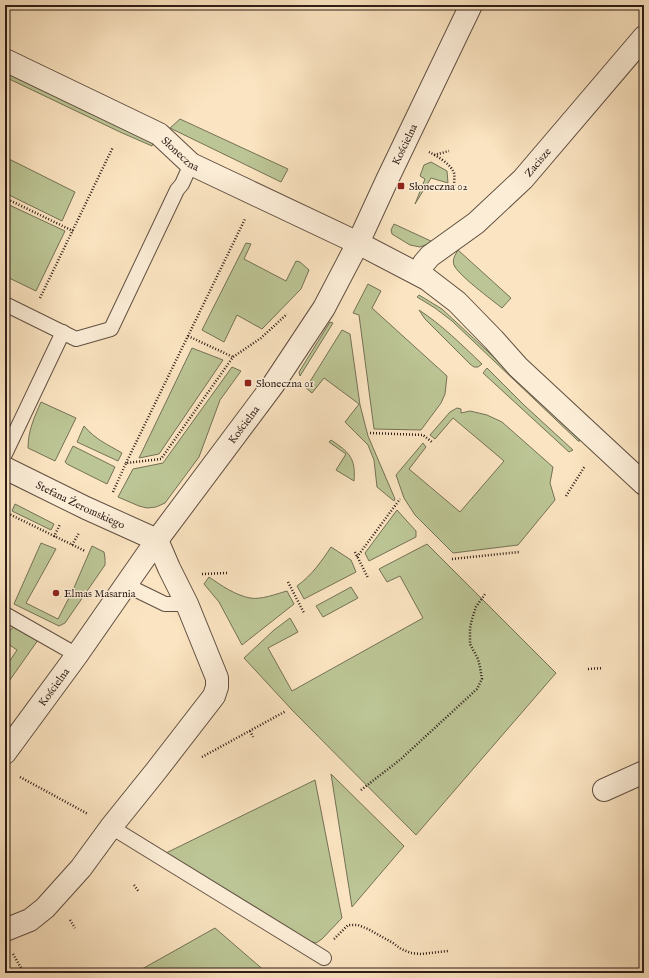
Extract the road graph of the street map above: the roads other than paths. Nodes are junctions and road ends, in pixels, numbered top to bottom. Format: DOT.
graph roads {
  1 [pos="471,5"];
  2 [pos="644,37"];
  3 [pos="5,60"];
  4 [pos="191,164"];
  5 [pos="358,243"];
  6 [pos="418,274"];
  7 [pos="5,304"];
  8 [pos="63,332"];
  9 [pos="5,454"];
  10 [pos="5,468"];
  11 [pos="644,484"];
  12 [pos="157,540"];
  13 [pos="126,585"];
  14 [pos="187,604"];
  15 [pos="5,614"];
  16 [pos="77,655"];
  17 [pos="5,753"];
  18 [pos="644,772"];
  19 [pos="604,790"];
  20 [pos="112,827"];
  21 [pos="5,930"];
  22 [pos="324,958"];
  1 -- 5 [label="street, Kościelna"];
  2 -- 6 [label="street, Zacisze"];
  3 -- 4 [label="street, Słoneczna"];
  4 -- 5 [label="street, Słoneczna"];
  4 -- 8 [label="lane"];
  5 -- 6 [label="street, Słoneczna"];
  5 -- 12 [label="street, Kościelna"];
  6 -- 11 [label="street, Słoneczna"];
  7 -- 8 [label="lane"];
  8 -- 9 [label="lane"];
  10 -- 12 [label="street, Stefana Żeromskiego"];
  12 -- 13 [label="street, Kościelna"];
  12 -- 14 [label="street"];
  13 -- 14 [label="lane"];
  13 -- 16 [label="street, Kościelna"];
  14 -- 20 [label="street"];
  15 -- 16 [label="lane"];
  16 -- 17 [label="street, Kościelna"];
  18 -- 19 [label="street"];
  20 -- 21 [label="street"];
  20 -- 22 [label="lane"];
}
